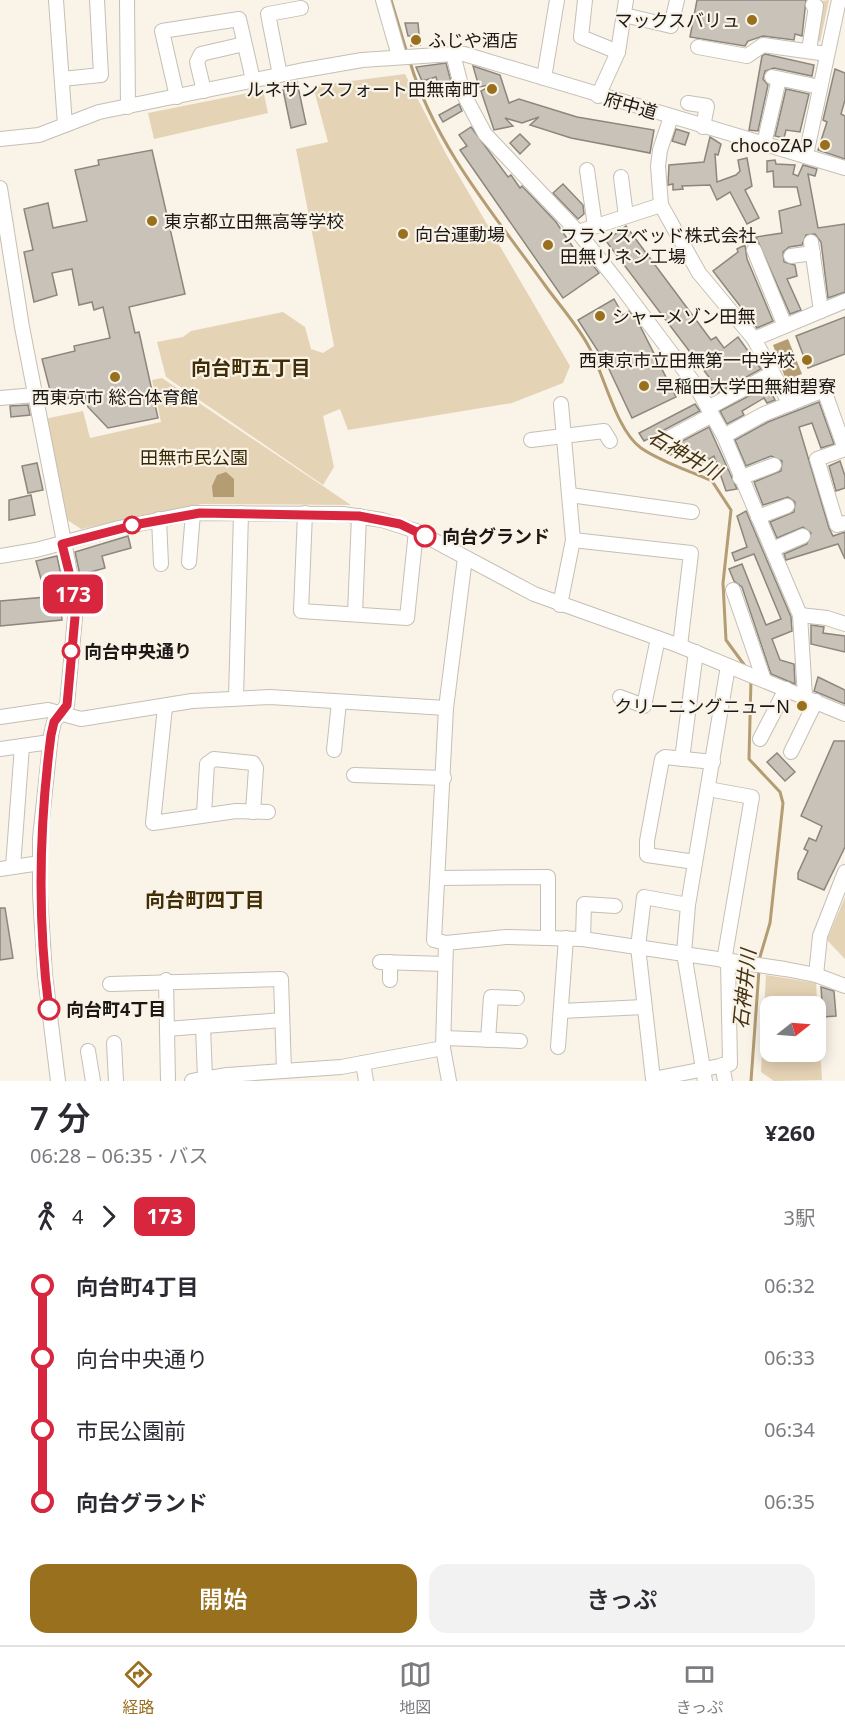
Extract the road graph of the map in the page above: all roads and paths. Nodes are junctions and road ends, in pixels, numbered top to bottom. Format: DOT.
graph roads {
  1 [pos="57,0"];
  2 [pos="97,0"];
  3 [pos="127,0"];
  4 [pos="383,0"];
  5 [pos="556,0"];
  6 [pos="585,0"];
  7 [pos="626,0"];
  8 [pos="676,0"];
  9 [pos="841,4"];
  10 [pos="813,5"];
  11 [pos="301,8"];
  12 [pos="624,15"];
  13 [pos="244,44"];
  14 [pos="802,45"];
  15 [pos="698,47"];
  16 [pos="618,52"];
  17 [pos="453,54"];
  18 [pos="827,54"];
  19 [pos="400,56"];
  20 [pos="280,75"];
  21 [pos="544,78"];
  22 [pos="62,79"];
  23 [pos="253,80"];
  24 [pos="820,87"];
  25 [pos="204,91"];
  26 [pos="598,96"];
  27 [pos="177,97"];
  28 [pos="688,103"];
  29 [pos="128,107"];
  30 [pos="671,117"];
  31 [pos="65,125"];
  32 [pos="706,128"];
  33 [pos="0,139"];
  34 [pos="764,144"];
  35 [pos="806,155"];
  36 [pos="845,168"];
  37 [pos="587,170"];
  38 [pos="621,177"];
  39 [pos="0,188"];
  40 [pos="662,205"];
  41 [pos="626,216"];
  42 [pos="595,226"];
  43 [pos="578,232"];
  44 [pos="792,256"];
  45 [pos="752,259"];
  46 [pos="845,301"];
  47 [pos="821,311"];
  48 [pos="785,326"];
  49 [pos="754,339"];
  50 [pos="771,374"];
  51 [pos="35,395"];
  52 [pos="0,398"];
  53 [pos="561,404"];
  54 [pos="790,404"];
  55 [pos="710,411"];
  56 [pos="724,436"];
  57 [pos="564,437"];
  58 [pos="667,439"];
  59 [pos="531,440"];
  60 [pos="610,441"];
  61 [pos="845,449"];
  62 [pos="774,465"];
  63 [pos="740,478"];
  64 [pos="570,495"];
  65 [pos="787,506"];
  66 [pos="692,512"];
  67 [pos="193,513"];
  68 [pos="241,513"];
  69 [pos="304,513"];
  70 [pos="359,516"];
  71 [pos="758,517"];
  72 [pos="159,519"];
  73 [pos="845,523"];
  74 [pos="416,531"];
  75 [pos="803,536"];
  76 [pos="573,540"];
  77 [pos="62,544"];
  78 [pos="772,549"];
  79 [pos="0,556"];
  80 [pos="465,558"];
  81 [pos="189,562"];
  82 [pos="161,564"];
  83 [pos="733,590"];
  84 [pos="560,604"];
  85 [pos="355,614"];
  86 [pos="800,615"];
  87 [pos="845,624"];
  88 [pos="658,638"];
  89 [pos="680,646"];
  90 [pos="696,652"];
  91 [pos="728,666"];
  92 [pos="756,676"];
  93 [pos="786,689"];
  94 [pos="620,697"];
  95 [pos="236,698"];
  96 [pos="811,699"];
  97 [pos="339,702"];
  98 [pos="165,707"];
  99 [pos="446,708"];
  100 [pos="61,714"];
  101 [pos="845,714"];
  102 [pos="0,717"];
  103 [pos="760,739"];
  104 [pos="50,742"];
  105 [pos="22,746"];
  106 [pos="0,749"];
  107 [pos="334,750"];
  108 [pos="791,752"];
  109 [pos="682,759"];
  110 [pos="712,762"];
  111 [pos="354,776"];
  112 [pos="444,778"];
  113 [pos="708,789"];
  114 [pos="254,812"];
  115 [pos="268,812"];
  116 [pos="204,814"];
  117 [pos="695,862"];
  118 [pos="40,863"];
  119 [pos="6,868"];
  120 [pos="845,872"];
  121 [pos="439,878"];
  122 [pos="688,905"];
  123 [pos="615,906"];
  124 [pos="548,936"];
  125 [pos="566,938"];
  126 [pos="583,939"];
  127 [pos="446,943"];
  128 [pos="638,947"];
  129 [pos="684,953"];
  130 [pos="726,961"];
  131 [pos="445,964"];
  132 [pos="816,975"];
  133 [pos="166,980"];
  134 [pos="390,980"];
  135 [pos="110,984"];
  136 [pos="845,986"];
  137 [pos="517,998"];
  138 [pos="644,1007"];
  139 [pos="561,1011"];
  140 [pos="282,1020"];
  141 [pos="202,1027"];
  142 [pos="168,1029"];
  143 [pos="488,1040"];
  144 [pos="520,1041"];
  145 [pos="114,1043"];
  146 [pos="444,1043"];
  147 [pos="558,1047"];
  148 [pos="88,1051"];
  149 [pos="363,1063"];
  150 [pos="722,1065"];
  151 [pos="284,1071"];
  152 [pos="704,1075"];
  153 [pos="198,1080"];
  154 [pos="58,1081"];
  155 [pos="93,1081"];
  156 [pos="116,1081"];
  157 [pos="168,1081"];
  158 [pos="366,1081"];
  159 [pos="449,1081"];
  160 [pos="725,1081"];
  1 -- 22 [label="street"];
  2 -- 22 [label="street"];
  3 -- 29 [label="street"];
  4 -- 19 [label="street"];
  5 -- 21 [label="street"];
  6 -- 16 [label="street"];
  7 -- 12 [label="street"];
  8 -- 12 [label="street"];
  9 -- 18 [label="street"];
  10 -- 14 [label="street"];
  11 -- 20 [label="street"];
  12 -- 16 [label="street"];
  13 -- 23 [label="street"];
  13 -- 25 [label="street"];
  13 -- 27 [label="street"];
  14 -- 15 [label="street"];
  14 -- 18 [label="street"];
  16 -- 26 [label="street"];
  17 -- 19 [label="street, 府中道"];
  17 -- 21 [label="street, 府中道"];
  17 -- 43 [label="street"];
  18 -- 24 [label="street"];
  19 -- 20 [label="street, 府中道"];
  20 -- 23 [label="street, 府中道"];
  21 -- 26 [label="street, 府中道"];
  22 -- 31 [label="street"];
  23 -- 25 [label="street, 府中道"];
  24 -- 34 [label="street"];
  24 -- 35 [label="street"];
  25 -- 27 [label="street, 府中道"];
  26 -- 30 [label="street, 府中道"];
  27 -- 29 [label="street, 府中道"];
  28 -- 32 [label="street"];
  29 -- 31 [label="street, 府中道"];
  30 -- 32 [label="street, 府中道"];
  30 -- 40 [label="street"];
  31 -- 33 [label="street, 府中道"];
  32 -- 34 [label="street, 府中道"];
  34 -- 35 [label="street, 府中道"];
  35 -- 36 [label="street, 府中道"];
  37 -- 42 [label="street"];
  38 -- 41 [label="street"];
  39 -- 51 [label="street"];
  40 -- 41 [label="street"];
  40 -- 49 [label="street"];
  41 -- 42 [label="street"];
  42 -- 43 [label="street"];
  43 -- 55 [label="street"];
  44 -- 47 [label="street"];
  45 -- 48 [label="street"];
  46 -- 47 [label="street"];
  47 -- 48 [label="street"];
  48 -- 49 [label="street"];
  49 -- 50 [label="street"];
  50 -- 54 [label="street"];
  50 -- 55 [label="street"];
  51 -- 52 [label="street"];
  51 -- 77 [label="street"];
  53 -- 57 [label="street"];
  54 -- 56 [label="street"];
  54 -- 61 [label="street"];
  55 -- 56 [label="street"];
  55 -- 58 [label="street"];
  56 -- 63 [label="street"];
  57 -- 59 [label="street"];
  57 -- 60 [label="street"];
  57 -- 64 [label="street"];
  61 -- 73 [label="street"];
  62 -- 63 [label="street"];
  63 -- 71 [label="street"];
  64 -- 66 [label="street"];
  64 -- 76 [label="street"];
  65 -- 71 [label="street"];
  67 -- 68 [label="street"];
  67 -- 72 [label="street"];
  67 -- 81 [label="street"];
  68 -- 69 [label="street"];
  68 -- 95 [label="street"];
  69 -- 70 [label="street"];
  69 -- 85 [label="street"];
  70 -- 74 [label="street"];
  70 -- 85 [label="street"];
  71 -- 78 [label="street"];
  72 -- 77 [label="street"];
  72 -- 82 [label="street"];
  74 -- 80 [label="street"];
  74 -- 85 [label="street"];
  75 -- 78 [label="street"];
  76 -- 84 [label="street"];
  76 -- 89 [label="street"];
  77 -- 79 [label="street"];
  77 -- 100 [label="street"];
  78 -- 86 [label="street"];
  80 -- 84 [label="street"];
  80 -- 99 [label="street"];
  83 -- 92 [label="street"];
  84 -- 88 [label="street"];
  86 -- 87 [label="street"];
  86 -- 96 [label="street"];
  88 -- 89 [label="street"];
  88 -- 94 [label="street"];
  89 -- 90 [label="street"];
  90 -- 91 [label="street"];
  90 -- 109 [label="street"];
  91 -- 92 [label="street"];
  91 -- 110 [label="street"];
  92 -- 93 [label="street"];
  93 -- 96 [label="street"];
  93 -- 103 [label="street"];
  95 -- 97 [label="street"];
  95 -- 98 [label="street"];
  96 -- 101 [label="street"];
  96 -- 108 [label="street"];
  97 -- 99 [label="street"];
  97 -- 107 [label="street"];
  98 -- 100 [label="street"];
  98 -- 116 [label="street"];
  99 -- 112 [label="street"];
  100 -- 102 [label="street"];
  100 -- 104 [label="street"];
  104 -- 105 [label="street"];
  104 -- 118 [label="street"];
  105 -- 106 [label="street"];
  105 -- 119 [label="street"];
  109 -- 110 [label="street"];
  109 -- 117 [label="street"];
  110 -- 113 [label="street"];
  111 -- 112 [label="street"];
  112 -- 121 [label="street"];
  113 -- 117 [label="street"];
  113 -- 130 [label="street"];
  114 -- 115 [label="street"];
  114 -- 116 [label="street"];
  114 -- 116 [label="street"];
  117 -- 122 [label="street"];
  118 -- 119 [label="street"];
  118 -- 154 [label="street"];
  120 -- 132 [label="street"];
  121 -- 124 [label="street"];
  121 -- 127 [label="street"];
  122 -- 128 [label="street"];
  122 -- 129 [label="street"];
  123 -- 126 [label="street"];
  124 -- 125 [label="street"];
  124 -- 127 [label="street"];
  125 -- 126 [label="street"];
  125 -- 139 [label="street"];
  126 -- 128 [label="street"];
  127 -- 131 [label="street"];
  128 -- 129 [label="street"];
  128 -- 138 [label="street"];
  129 -- 130 [label="street"];
  129 -- 152 [label="street"];
  130 -- 132 [label="street"];
  130 -- 150 [label="street"];
  131 -- 134 [label="street"];
  131 -- 146 [label="street"];
  132 -- 136 [label="street"];
  133 -- 135 [label="street"];
  133 -- 140 [label="street"];
  133 -- 142 [label="street"];
  137 -- 143 [label="street"];
  138 -- 139 [label="street"];
  138 -- 152 [label="street"];
  139 -- 147 [label="street"];
  140 -- 141 [label="street"];
  140 -- 151 [label="street"];
  141 -- 142 [label="street"];
  141 -- 153 [label="street"];
  142 -- 157 [label="street"];
  143 -- 144 [label="street"];
  143 -- 146 [label="street"];
  145 -- 156 [label="street"];
  146 -- 149 [label="street"];
  146 -- 159 [label="street"];
  148 -- 155 [label="street"];
  149 -- 151 [label="street"];
  149 -- 158 [label="street"];
  150 -- 152 [label="street"];
  150 -- 160 [label="street"];
  151 -- 153 [label="street"];
}
